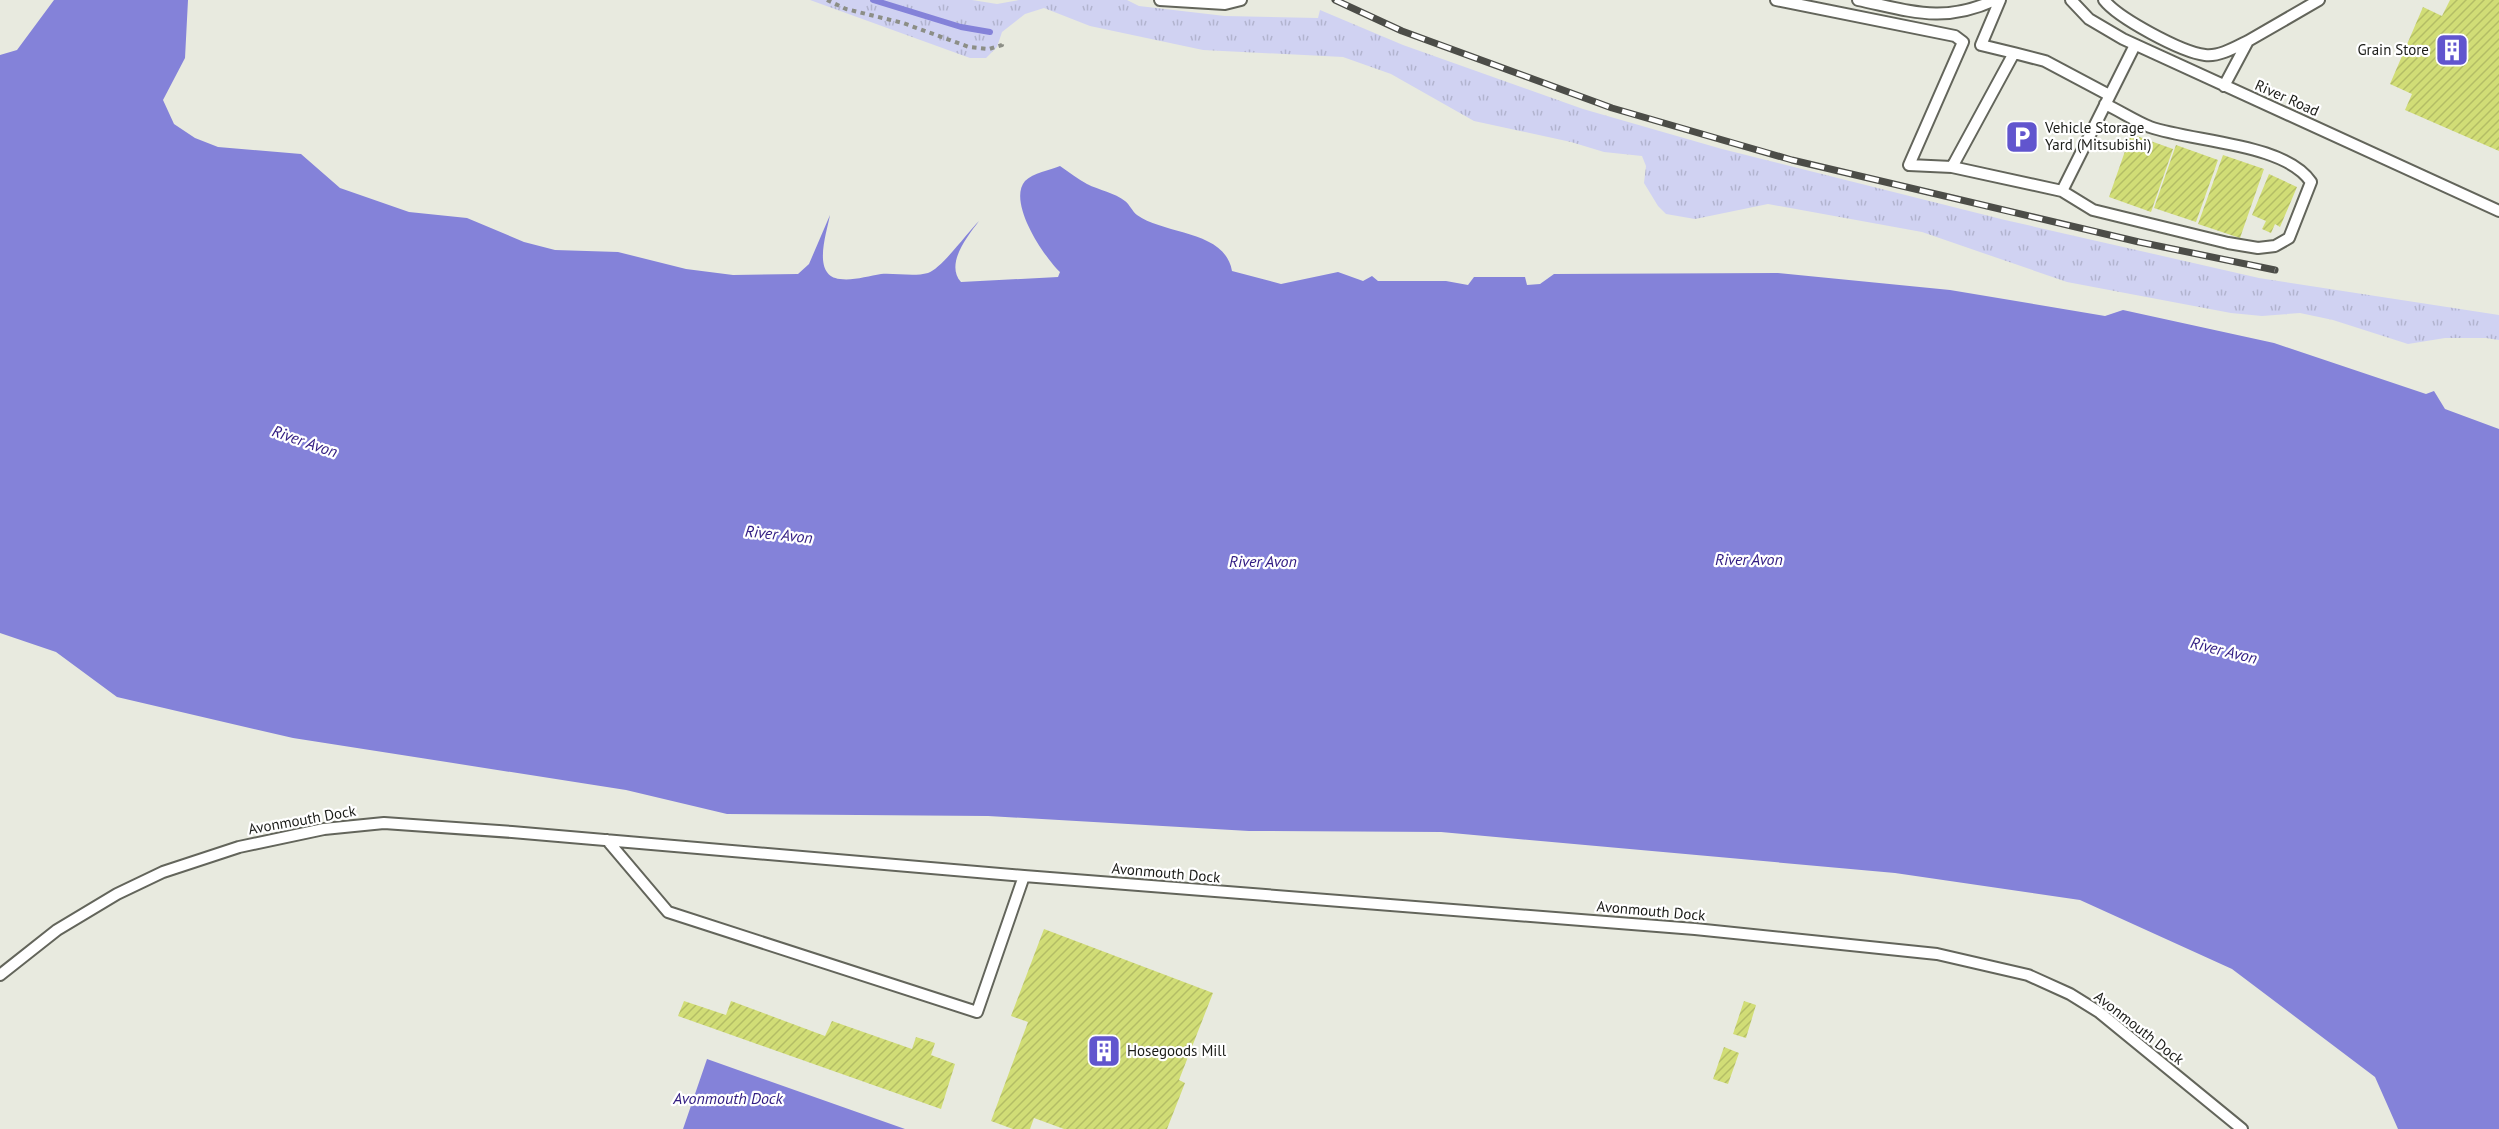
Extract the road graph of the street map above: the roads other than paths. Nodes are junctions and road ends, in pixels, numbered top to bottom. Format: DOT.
graph roads {
  1 [pos="1160,0"];
  2 [pos="1241,0"];
  3 [pos="1776,0"];
  4 [pos="1858,0"];
  5 [pos="1995,0"];
  6 [pos="2000,0"];
  7 [pos="2071,0"];
  8 [pos="2104,0"];
  9 [pos="2319,0"];
  10 [pos="2248,41"];
  11 [pos="2135,45"];
  12 [pos="2014,53"];
  13 [pos="2224,86"];
  14 [pos="2107,99"];
  15 [pos="1952,167"];
  16 [pos="2062,191"];
  17 [pos="2499,211"];
  18 [pos="607,840"];
  19 [pos="1024,876"];
  20 [pos="0,975"];
  21 [pos="2242,1129"];
  1 -- 2 [label="lane"];
  3 -- 15 [label="lane"];
  4 -- 5 [label="lane"];
  6 -- 12 [label="lane"];
  7 -- 11 [label="lane, River Road"];
  8 -- 10 [label="lane"];
  9 -- 10 [label="lane"];
  10 -- 13 [label="lane"];
  11 -- 13 [label="lane, River Road"];
  11 -- 14 [label="lane"];
  12 -- 14 [label="lane"];
  12 -- 15 [label="lane"];
  13 -- 17 [label="lane, River Road"];
  14 -- 16 [label="lane"];
  14 -- 16 [label="lane"];
  15 -- 16 [label="lane"];
  18 -- 19 [label="lane, Avonmouth Dock"];
  18 -- 19 [label="lane"];
  18 -- 20 [label="lane, Avonmouth Dock"];
  19 -- 21 [label="lane, Avonmouth Dock"];
}
